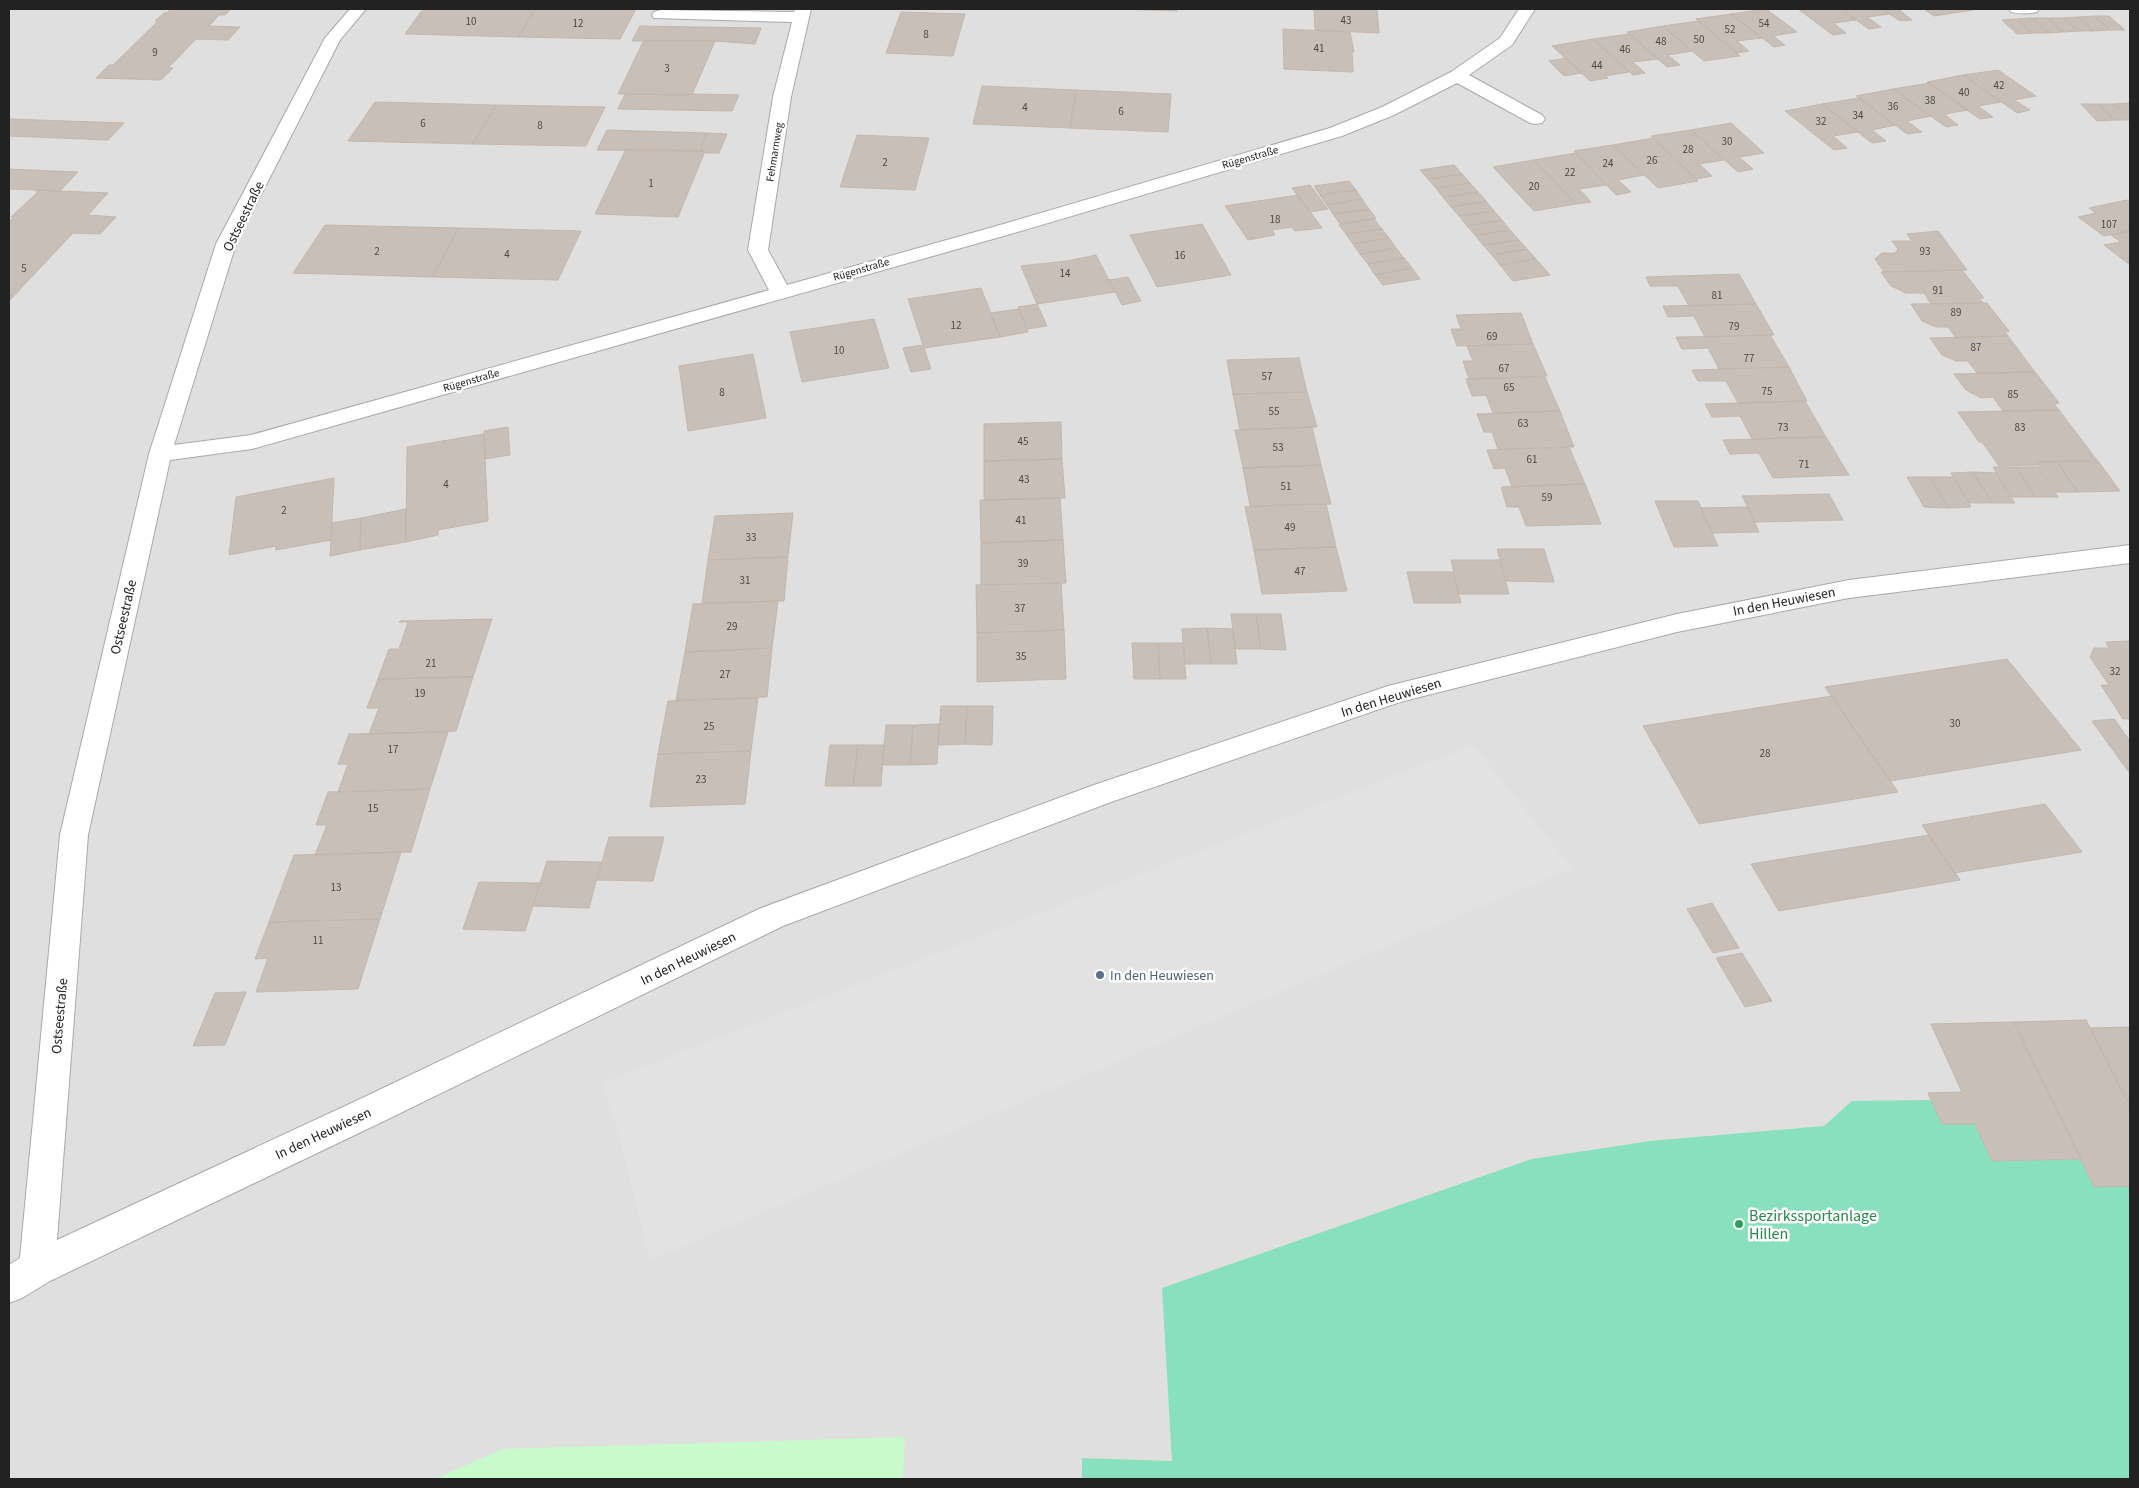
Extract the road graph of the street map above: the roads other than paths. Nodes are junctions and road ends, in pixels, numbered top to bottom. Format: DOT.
graph roads {
  1 [pos="358,9"];
  2 [pos="1526,9"];
  3 [pos="2016,9"];
  4 [pos="2031,9"];
  5 [pos="802,13"];
  6 [pos="660,15"];
  7 [pos="1457,76"];
  8 [pos="1536,119"];
  9 [pos="781,292"];
  10 [pos="160,454"];
  11 [pos="2130,554"];
  12 [pos="37,1268"];
  13 [pos="9,1285"];
  1 -- 10 [label="street, Ostseestraße"];
  2 -- 7 [label="street, Rügenstraße"];
  3 -- 4 [label="street"];
  5 -- 6 [label="street"];
  5 -- 9 [label="street, Fehmarnweg"];
  7 -- 8 [label="street"];
  7 -- 9 [label="street, Rügenstraße"];
  9 -- 10 [label="street, Rügenstraße"];
  10 -- 12 [label="street, Ostseestraße"];
  11 -- 12 [label="street, In den Heuwiesen"];
  12 -- 13 [label="street, In den Heuwiesen"];
}
